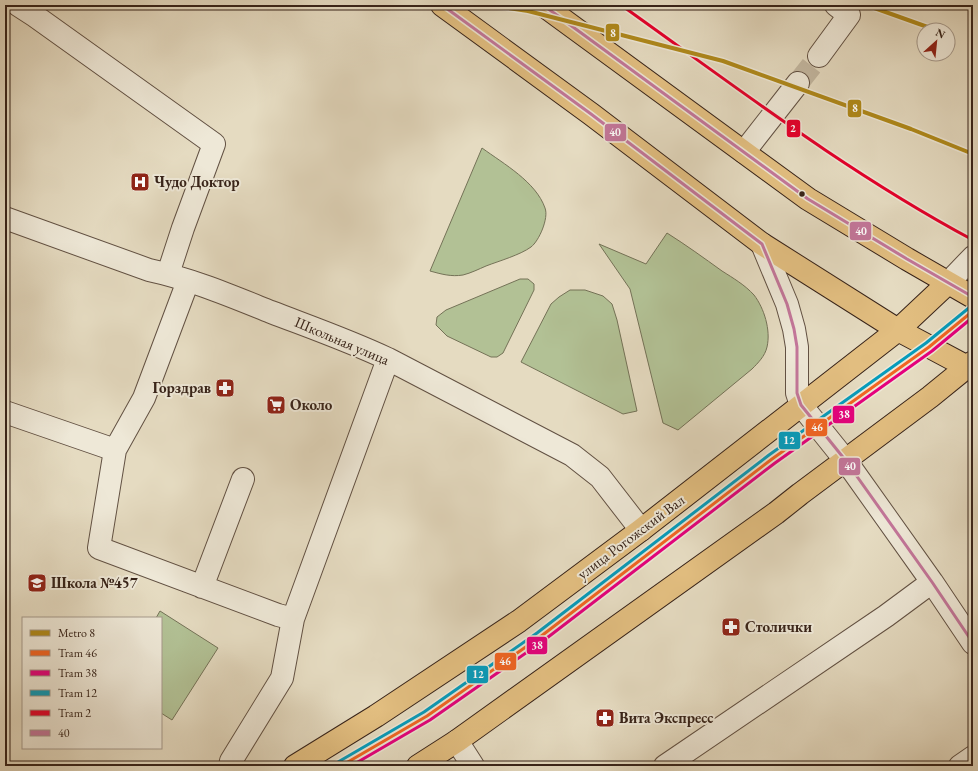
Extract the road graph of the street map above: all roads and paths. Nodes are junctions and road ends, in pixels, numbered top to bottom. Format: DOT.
graph roads {
  1 [pos="18,5"];
  2 [pos="442,5"];
  3 [pos="836,5"];
  4 [pos="545,6"];
  5 [pos="819,56"];
  6 [pos="798,83"];
  7 [pos="744,152"];
  8 [pos="5,218"];
  9 [pos="762,244"];
  10 [pos="973,257"];
  11 [pos="158,272"];
  12 [pos="188,281"];
  13 [pos="948,283"];
  14 [pos="973,296"];
  15 [pos="898,330"];
  16 [pos="388,359"];
  17 [pos="971,367"];
  18 [pos="801,405"];
  19 [pos="5,412"];
  20 [pos="115,450"];
  21 [pos="846,461"];
  22 [pos="243,479"];
  23 [pos="640,530"];
  24 [pos="932,582"];
  25 [pos="202,587"];
  26 [pos="293,619"];
  27 [pos="973,642"];
  28 [pos="457,742"];
  29 [pos="973,757"];
  30 [pos="230,766"];
  31 [pos="295,766"];
  32 [pos="418,766"];
  33 [pos="473,766"];
  34 [pos="665,766"];
  35 [pos="960,766"];
  1 -- 11 [label="street"];
  2 -- 9 [label="main road"];
  3 -- 5 [label="street"];
  4 -- 7 [label="main road"];
  6 -- 7 [label="street"];
  7 -- 13 [label="main road"];
  8 -- 11 [label="street, Школьная улица"];
  9 -- 15 [label="main road"];
  9 -- 18 [label="street"];
  10 -- 13 [label="street"];
  11 -- 12 [label="street, Школьная улица"];
  12 -- 16 [label="street, Школьная улица"];
  12 -- 20 [label="street"];
  13 -- 14 [label="main road"];
  13 -- 15 [label="main road, улица Рогожский Вал"];
  15 -- 17 [label="main road"];
  15 -- 18 [label="main road, улица Рогожский Вал"];
  16 -- 23 [label="street, Школьная улица"];
  16 -- 26 [label="street"];
  17 -- 21 [label="main road"];
  18 -- 21 [label="street"];
  18 -- 23 [label="main road, улица Рогожский Вал"];
  19 -- 20 [label="street"];
  20 -- 25 [label="street"];
  21 -- 24 [label="street"];
  21 -- 28 [label="main road"];
  22 -- 25 [label="street"];
  23 -- 31 [label="main road, улица Рогожский Вал"];
  24 -- 27 [label="street"];
  24 -- 34 [label="street"];
  25 -- 26 [label="street"];
  26 -- 30 [label="street"];
  28 -- 32 [label="main road"];
  28 -- 33 [label="street"];
  29 -- 35 [label="street"];
}
